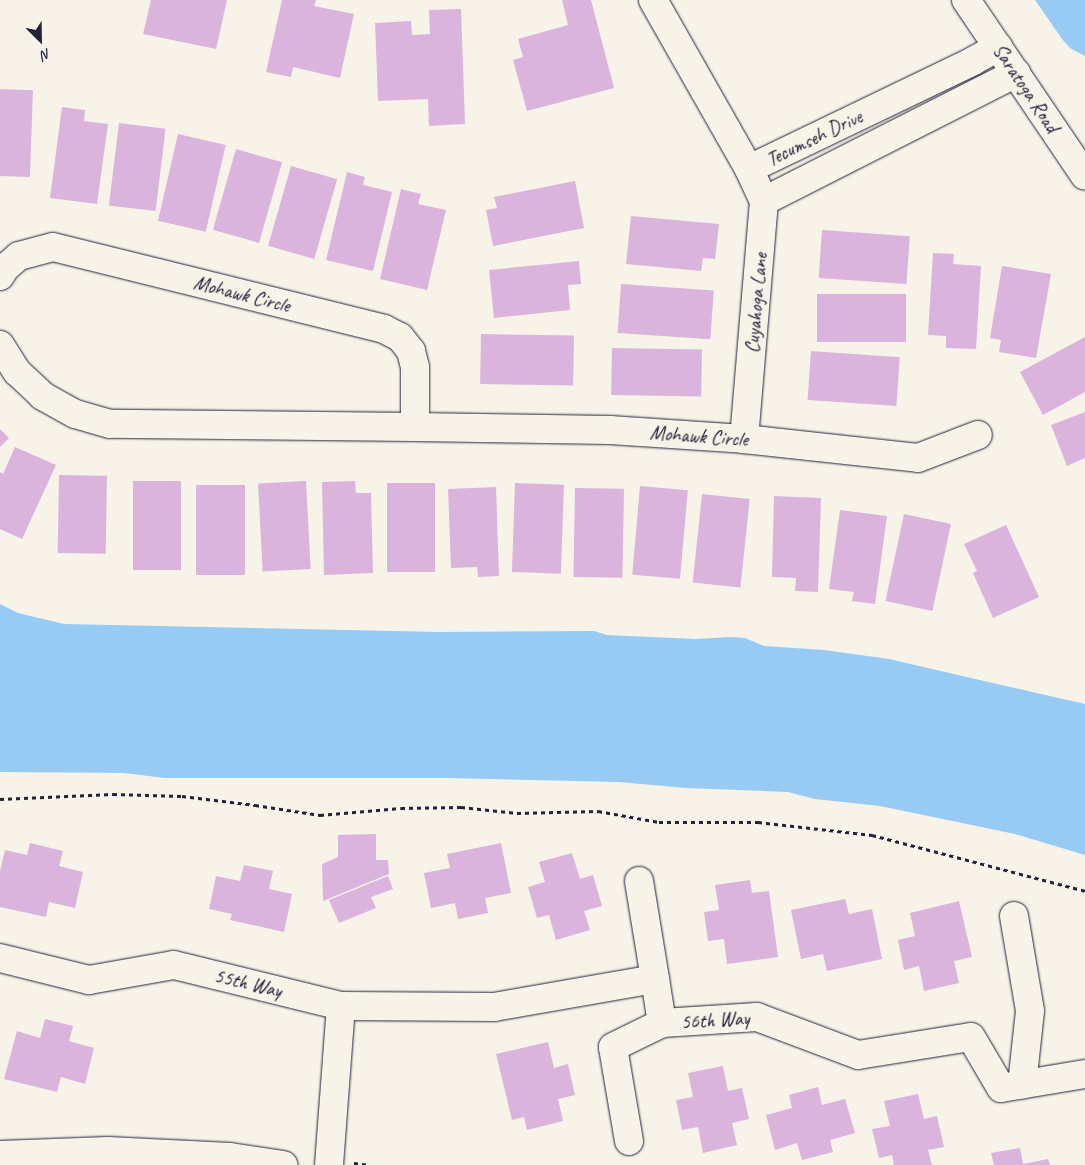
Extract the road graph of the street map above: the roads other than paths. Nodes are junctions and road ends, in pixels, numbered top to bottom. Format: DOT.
graph roads {
  1 [pos="653,0"];
  2 [pos="966,0"];
  3 [pos="998,47"];
  4 [pos="1016,73"];
  5 [pos="886,103"];
  6 [pos="900,132"];
  7 [pos="750,169"];
  8 [pos="1085,176"];
  9 [pos="764,201"];
  10 [pos="0,276"];
  11 [pos="0,345"];
  12 [pos="415,427"];
  13 [pos="978,435"];
  14 [pos="744,439"];
  15 [pos="640,881"];
  16 [pos="1014,916"];
  17 [pos="0,958"];
  18 [pos="656,979"];
  19 [pos="341,1006"];
  20 [pos="662,1023"];
  21 [pos="1073,1076"];
  22 [pos="1022,1084"];
  23 [pos="629,1140"];
  24 [pos="0,1155"];
  25 [pos="283,1165"];
  26 [pos="329,1165"];
  1 -- 7 [label="street, Tecumseh Drive"];
  2 -- 3 [label="street, Saratoga Road"];
  3 -- 4 [label="street, Saratoga Road"];
  3 -- 5 [label="street, Tecumseh Drive"];
  4 -- 6 [label="street, Tecumseh Drive"];
  4 -- 8 [label="street, Saratoga Road"];
  5 -- 6 [label="street"];
  5 -- 7 [label="street, Tecumseh Drive"];
  6 -- 9 [label="street, Tecumseh Drive"];
  7 -- 9 [label="street, Cuyahoga Lane"];
  9 -- 14 [label="street, Cuyahoga Lane"];
  10 -- 12 [label="street, Mohawk Circle"];
  11 -- 12 [label="street, Mohawk Circle"];
  12 -- 14 [label="street, Mohawk Circle"];
  13 -- 14 [label="street, Mohawk Circle"];
  15 -- 18 [label="street, 56th Way"];
  16 -- 22 [label="street"];
  17 -- 19 [label="street, 55th Way"];
  18 -- 19 [label="street"];
  18 -- 20 [label="street, 56th Way"];
  19 -- 26 [label="street"];
  20 -- 22 [label="street, 56th Way"];
  20 -- 23 [label="street"];
  21 -- 22 [label="street, 56th Way"];
  24 -- 25 [label="street"];
}
